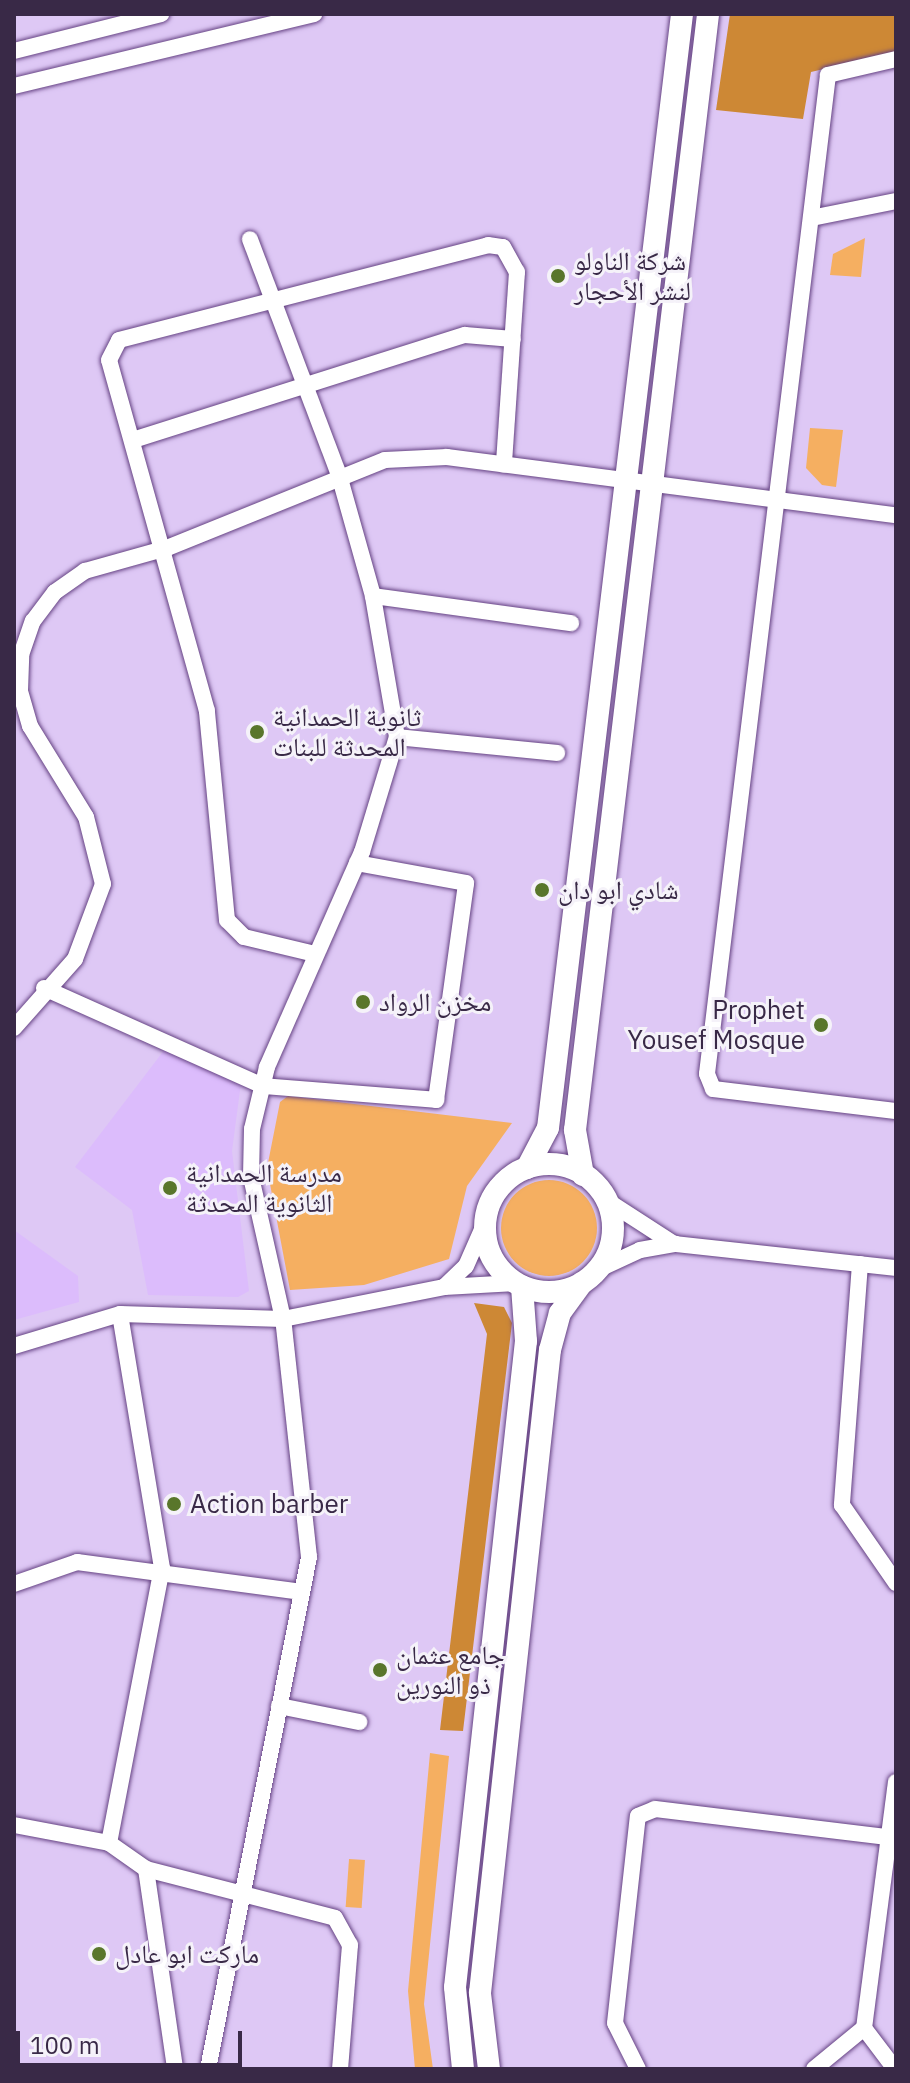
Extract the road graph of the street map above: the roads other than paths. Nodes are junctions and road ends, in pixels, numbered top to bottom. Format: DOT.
graph roads {
  1 [pos="161,14"];
  2 [pos="314,14"];
  3 [pos="682,14"];
  4 [pos="708,14"];
  5 [pos="14,51"];
  6 [pos="896,59"];
  7 [pos="14,86"];
  8 [pos="896,201"];
  9 [pos="816,217"];
  10 [pos="250,239"];
  11 [pos="273,298"];
  12 [pos="513,339"];
  13 [pos="304,383"];
  14 [pos="133,440"];
  15 [pos="504,465"];
  16 [pos="339,475"];
  17 [pos="626,482"];
  18 [pos="652,485"];
  19 [pos="777,498"];
  20 [pos="896,515"];
  21 [pos="167,548"];
  22 [pos="373,596"];
  23 [pos="571,623"];
  24 [pos="397,737"];
  25 [pos="557,753"];
  26 [pos="357,863"];
  27 [pos="315,954"];
  28 [pos="44,988"];
  29 [pos="14,1028"];
  30 [pos="263,1086"];
  31 [pos="896,1111"];
  32 [pos="527,1168"];
  33 [pos="583,1175"];
  34 [pos="606,1200"];
  35 [pos="484,1225"];
  36 [pos="675,1244"];
  37 [pos="860,1264"];
  38 [pos="896,1268"];
  39 [pos="590,1277"];
  40 [pos="519,1284"];
  41 [pos="444,1287"];
  42 [pos="120,1314"];
  43 [pos="283,1319"];
  44 [pos="14,1346"];
  45 [pos="162,1568"];
  46 [pos="896,1583"];
  47 [pos="14,1584"];
  48 [pos="302,1592"];
  49 [pos="279,1706"];
  50 [pos="359,1722"];
  51 [pos="896,1782"];
  52 [pos="14,1825"];
  53 [pos="892,1837"];
  54 [pos="109,1843"];
  55 [pos="471,1847"];
  56 [pos="497,1849"];
  57 [pos="146,1869"];
  58 [pos="241,1899"];
  59 [pos="864,2028"];
  60 [pos="175,2069"];
  61 [pos="208,2069"];
  62 [pos="340,2069"];
  63 [pos="463,2069"];
  64 [pos="489,2069"];
  65 [pos="638,2069"];
  66 [pos="814,2069"];
  67 [pos="895,2069"];
  1 -- 5 [label="street"];
  2 -- 7 [label="street"];
  3 -- 17 [label="street"];
  4 -- 18 [label="street"];
  6 -- 9 [label="street"];
  8 -- 9 [label="street"];
  9 -- 19 [label="street"];
  10 -- 11 [label="street"];
  11 -- 12 [label="street"];
  11 -- 13 [label="street"];
  11 -- 14 [label="street"];
  12 -- 13 [label="street"];
  12 -- 15 [label="street"];
  13 -- 14 [label="street"];
  13 -- 16 [label="street"];
  14 -- 21 [label="street"];
  15 -- 16 [label="street"];
  15 -- 17 [label="street"];
  16 -- 21 [label="street"];
  16 -- 22 [label="street"];
  17 -- 18 [label="street"];
  17 -- 32 [label="street"];
  18 -- 19 [label="street"];
  18 -- 33 [label="street"];
  19 -- 20 [label="street"];
  19 -- 31 [label="street"];
  21 -- 27 [label="street"];
  21 -- 28 [label="street"];
  22 -- 23 [label="street"];
  22 -- 24 [label="street"];
  24 -- 25 [label="street"];
  24 -- 26 [label="street"];
  26 -- 27 [label="street"];
  26 -- 30 [label="street"];
  27 -- 30 [label="street"];
  28 -- 29 [label="street"];
  28 -- 30 [label="street"];
  30 -- 43 [label="street"];
  32 -- 33 [label="street"];
  32 -- 35 [label="street"];
  33 -- 34 [label="street"];
  34 -- 36 [label="street"];
  34 -- 39 [label="street"];
  35 -- 40 [label="street"];
  35 -- 41 [label="street"];
  36 -- 37 [label="street"];
  36 -- 39 [label="street"];
  37 -- 38 [label="street"];
  37 -- 46 [label="street"];
  39 -- 40 [label="street"];
  39 -- 56 [label="street"];
  40 -- 41 [label="street"];
  40 -- 55 [label="street"];
  41 -- 43 [label="street"];
  42 -- 43 [label="street"];
  42 -- 44 [label="street"];
  42 -- 45 [label="street"];
  43 -- 48 [label="street"];
  45 -- 47 [label="street"];
  45 -- 48 [label="street"];
  45 -- 54 [label="street"];
  48 -- 49 [label="street"];
  49 -- 50 [label="street"];
  49 -- 58 [label="street"];
  51 -- 53 [label="street"];
  52 -- 54 [label="street"];
  53 -- 59 [label="street"];
  53 -- 65 [label="street"];
  54 -- 57 [label="street"];
  55 -- 56 [label="street"];
  55 -- 63 [label="street"];
  56 -- 64 [label="street"];
  57 -- 58 [label="street"];
  57 -- 60 [label="street"];
  58 -- 61 [label="street"];
  58 -- 62 [label="street"];
  59 -- 66 [label="street"];
  59 -- 67 [label="street"];
}
